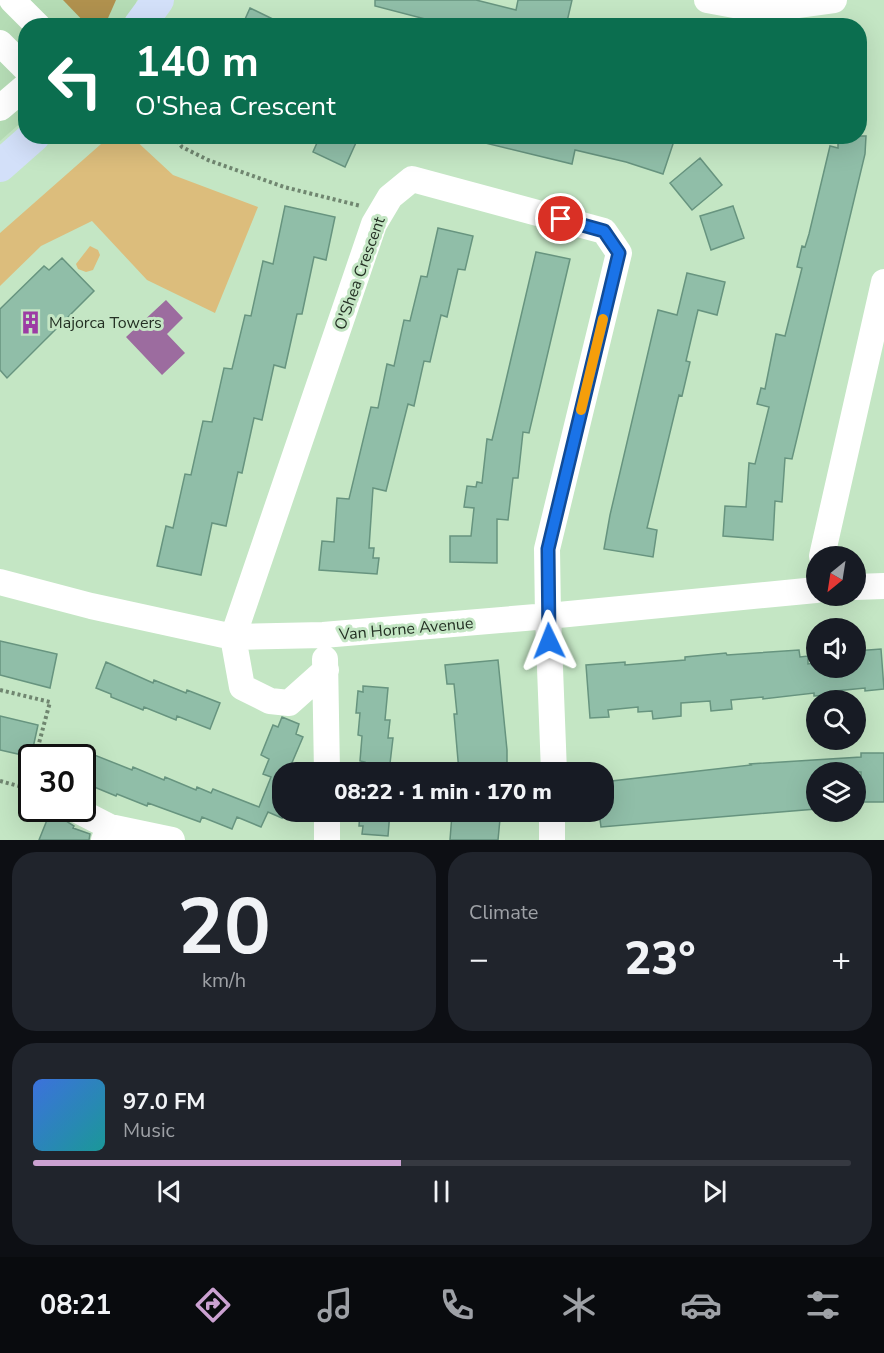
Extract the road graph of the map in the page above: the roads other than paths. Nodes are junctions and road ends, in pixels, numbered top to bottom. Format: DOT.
graph roads {
  1 [pos="12,0"];
  2 [pos="158,0"];
  3 [pos="707,0"];
  4 [pos="834,0"];
  5 [pos="30,18"];
  6 [pos="145,18"];
  7 [pos="0,43"];
  8 [pos="18,61"];
  9 [pos="18,91"];
  10 [pos="2,102"];
  11 [pos="25,144"];
  12 [pos="0,166"];
  13 [pos="883,292"];
  14 [pos="824,546"];
  15 [pos="0,582"];
  16 [pos="884,586"];
  17 [pos="866,587"];
  18 [pos="806,589"];
  19 [pos="548,616"];
  20 [pos="323,635"];
  21 [pos="233,637"];
  22 [pos="326,670"];
  23 [pos="327,762"];
  24 [pos="554,762"];
  25 [pos="91,822"];
  26 [pos="327,822"];
  27 [pos="552,822"];
  28 [pos="107,834"];
  29 [pos="172,840"];
  30 [pos="327,840"];
  31 [pos="552,840"];
  1 -- 5 [label="street"];
  2 -- 6 [label="main road"];
  3 -- 4 [label="street"];
  7 -- 8 [label="street"];
  9 -- 10 [label="street"];
  11 -- 12 [label="main road"];
  13 -- 14 [label="street"];
  15 -- 21 [label="street, Van Horne Avenue"];
  16 -- 17 [label="street"];
  18 -- 19 [label="street, Van Horne Avenue"];
  19 -- 20 [label="street, Van Horne Avenue"];
  19 -- 21 [label="street, O'Shea Crescent"];
  19 -- 24 [label="street"];
  20 -- 21 [label="street, Van Horne Avenue"];
  20 -- 22 [label="street"];
  21 -- 22 [label="street"];
  22 -- 23 [label="street"];
  25 -- 28 [label="street"];
  26 -- 30 [label="street"];
  27 -- 31 [label="street"];
  28 -- 29 [label="street"];
}
